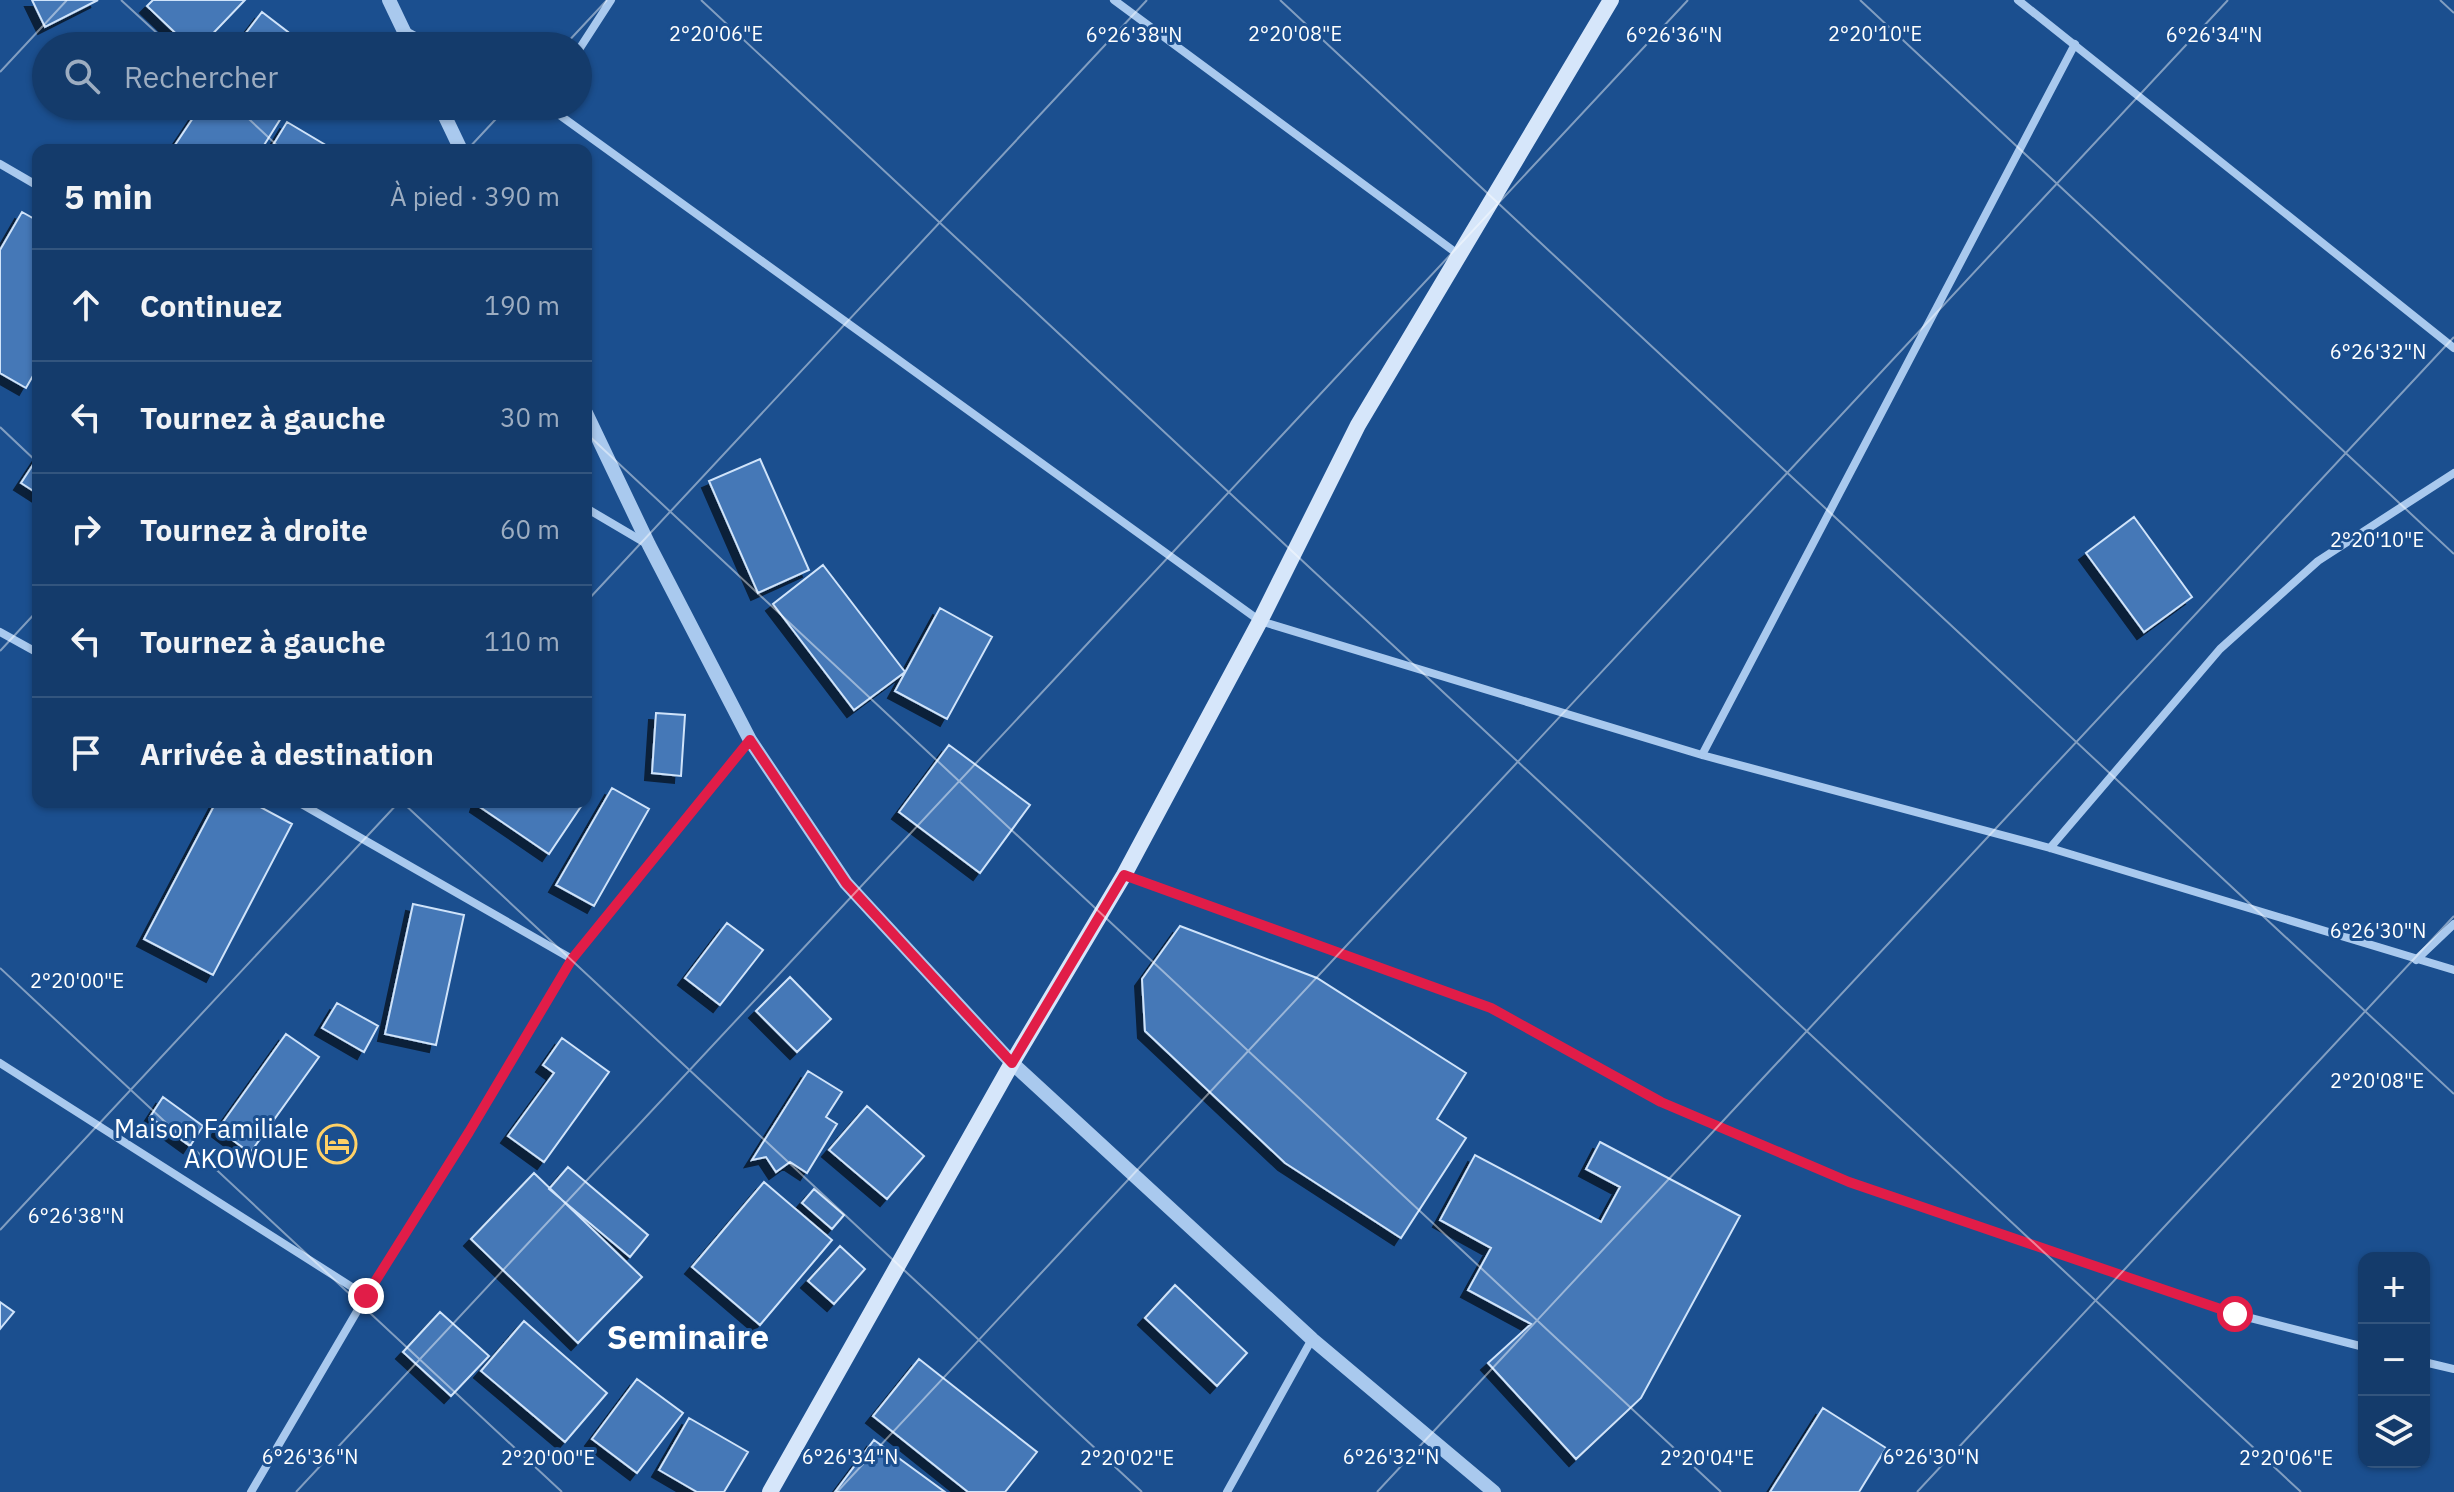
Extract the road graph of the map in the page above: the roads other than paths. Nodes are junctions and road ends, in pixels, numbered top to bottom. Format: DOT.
graph roads {
  1 [pos="389,0"];
  2 [pos="611,0"];
  3 [pos="1114,0"];
  4 [pos="1611,0"];
  5 [pos="2018,0"];
  6 [pos="403,30"];
  7 [pos="407,32"];
  8 [pos="590,32"];
  9 [pos="2075,44"];
  10 [pos="447,120"];
  11 [pos="566,120"];
  12 [pos="458,144"];
  13 [pos="0,164"];
  14 [pos="32,183"];
  15 [pos="1459,255"];
  16 [pos="2454,348"];
  17 [pos="592,426"];
  18 [pos="2454,473"];
  19 [pos="592,512"];
  20 [pos="649,545"];
  21 [pos="1260,621"];
  22 [pos="0,632"];
  23 [pos="32,650"];
  24 [pos="750,740"];
  25 [pos="1702,755"];
  26 [pos="308,808"];
  27 [pos="2050,848"];
  28 [pos="1124,875"];
  29 [pos="2454,924"];
  30 [pos="572,959"];
  31 [pos="2416,960"];
  32 [pos="2454,970"];
  33 [pos="0,1063"];
  34 [pos="1012,1063"];
  35 [pos="366,1296"];
  36 [pos="1312,1339"];
  37 [pos="2358,1345"];
  38 [pos="2430,1363"];
  39 [pos="2454,1369"];
  40 [pos="251,1492"];
  41 [pos="770,1492"];
  42 [pos="1227,1492"];
  43 [pos="1494,1492"];
  1 -- 6 [label="street"];
  2 -- 8 [label="street"];
  3 -- 15 [label="street"];
  4 -- 15 [label="main road"];
  5 -- 9 [label="street"];
  6 -- 7 [label="street"];
  9 -- 16 [label="street"];
  9 -- 25 [label="street"];
  10 -- 12 [label="street"];
  11 -- 21 [label="street"];
  13 -- 14 [label="street"];
  15 -- 21 [label="main road"];
  17 -- 20 [label="street"];
  18 -- 27 [label="street"];
  19 -- 20 [label="street"];
  20 -- 24 [label="street"];
  21 -- 25 [label="street"];
  21 -- 28 [label="main road"];
  22 -- 23 [label="street"];
  24 -- 30 [label="street"];
  24 -- 34 [label="street"];
  25 -- 27 [label="street"];
  26 -- 30 [label="street"];
  27 -- 31 [label="street"];
  28 -- 34 [label="main road"];
  28 -- 37 [label="street"];
  29 -- 31 [label="street"];
  30 -- 35 [label="street"];
  31 -- 32 [label="street"];
  33 -- 35 [label="street"];
  34 -- 36 [label="street"];
  34 -- 41 [label="main road"];
  35 -- 40 [label="street"];
  36 -- 42 [label="street"];
  36 -- 43 [label="street"];
  38 -- 39 [label="street"];
}
